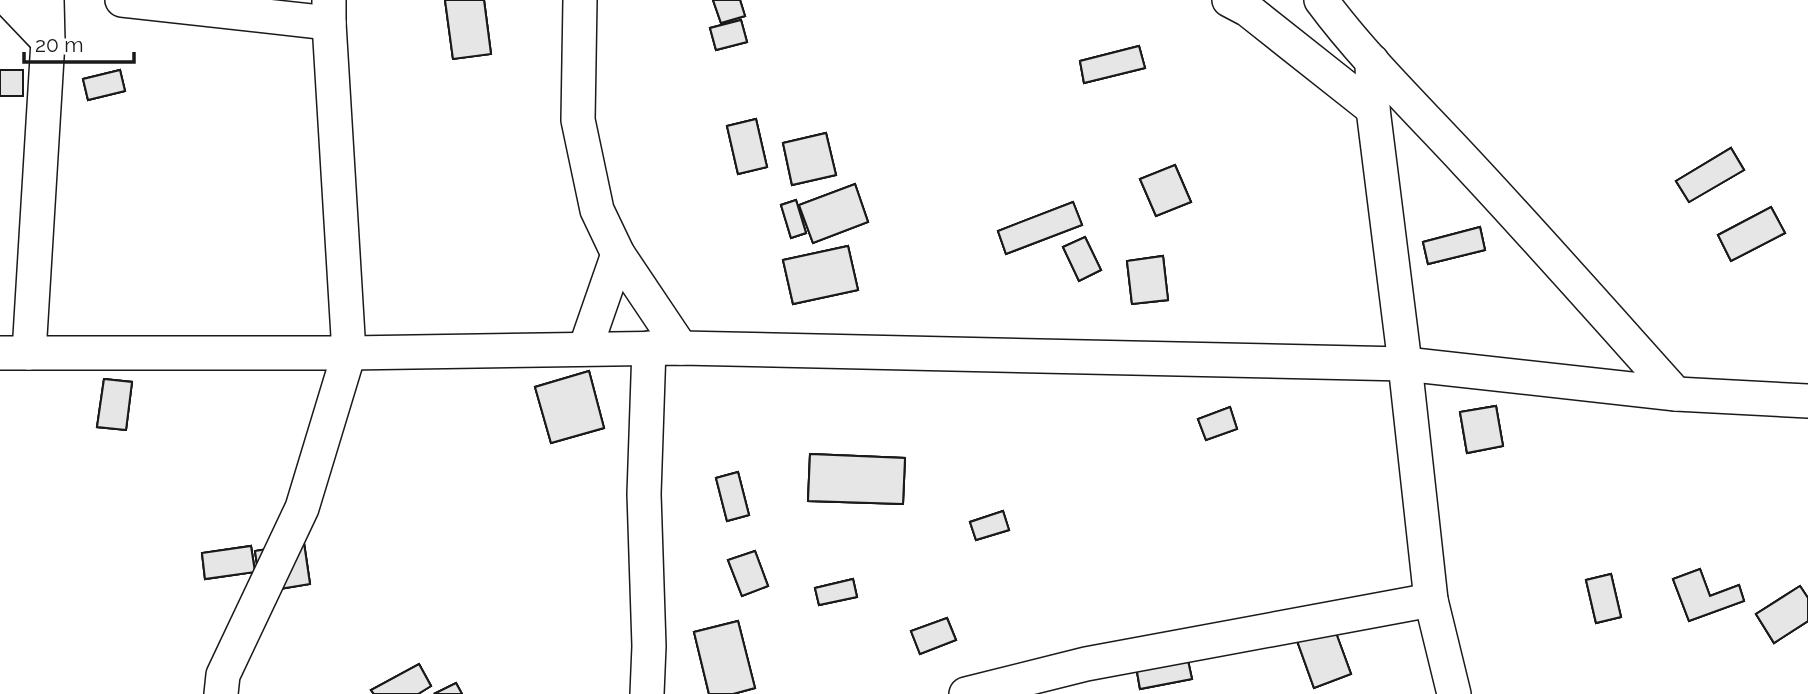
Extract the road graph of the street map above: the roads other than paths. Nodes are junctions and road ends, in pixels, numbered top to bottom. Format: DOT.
graph roads {
  1 [pos="9,0"];
  2 [pos="47,0"];
  3 [pos="122,0"];
  4 [pos="580,0"];
  5 [pos="1229,0"];
  6 [pos="1331,6"];
  7 [pos="329,11"];
  8 [pos="48,41"];
  9 [pos="1372,61"];
  10 [pos="1373,109"];
  11 [pos="618,254"];
  12 [pos="665,348"];
  13 [pos="585,349"];
  14 [pos="349,352"];
  15 [pos="14,353"];
  16 [pos="1405,364"];
  17 [pos="1676,394"];
  18 [pos="1808,401"];
  19 [pos="1431,600"];
  20 [pos="220,694"];
  21 [pos="647,694"];
  22 [pos="966,694"];
  23 [pos="1454,694"];
  1 -- 8 [label="street"];
  2 -- 8 [label="street"];
  3 -- 7 [label="street"];
  4 -- 11 [label="street"];
  5 -- 10 [label="street"];
  6 -- 9 [label="street"];
  7 -- 14 [label="street"];
  8 -- 15 [label="street"];
  9 -- 10 [label="street"];
  9 -- 17 [label="street"];
  10 -- 16 [label="street"];
  11 -- 12 [label="street"];
  11 -- 13 [label="street"];
  12 -- 13 [label="street"];
  12 -- 16 [label="street"];
  12 -- 21 [label="street"];
  13 -- 14 [label="street"];
  14 -- 15 [label="street"];
  14 -- 20 [label="street"];
  16 -- 17 [label="street"];
  16 -- 19 [label="street"];
  17 -- 18 [label="street"];
  19 -- 22 [label="street"];
  19 -- 23 [label="street"];
}
